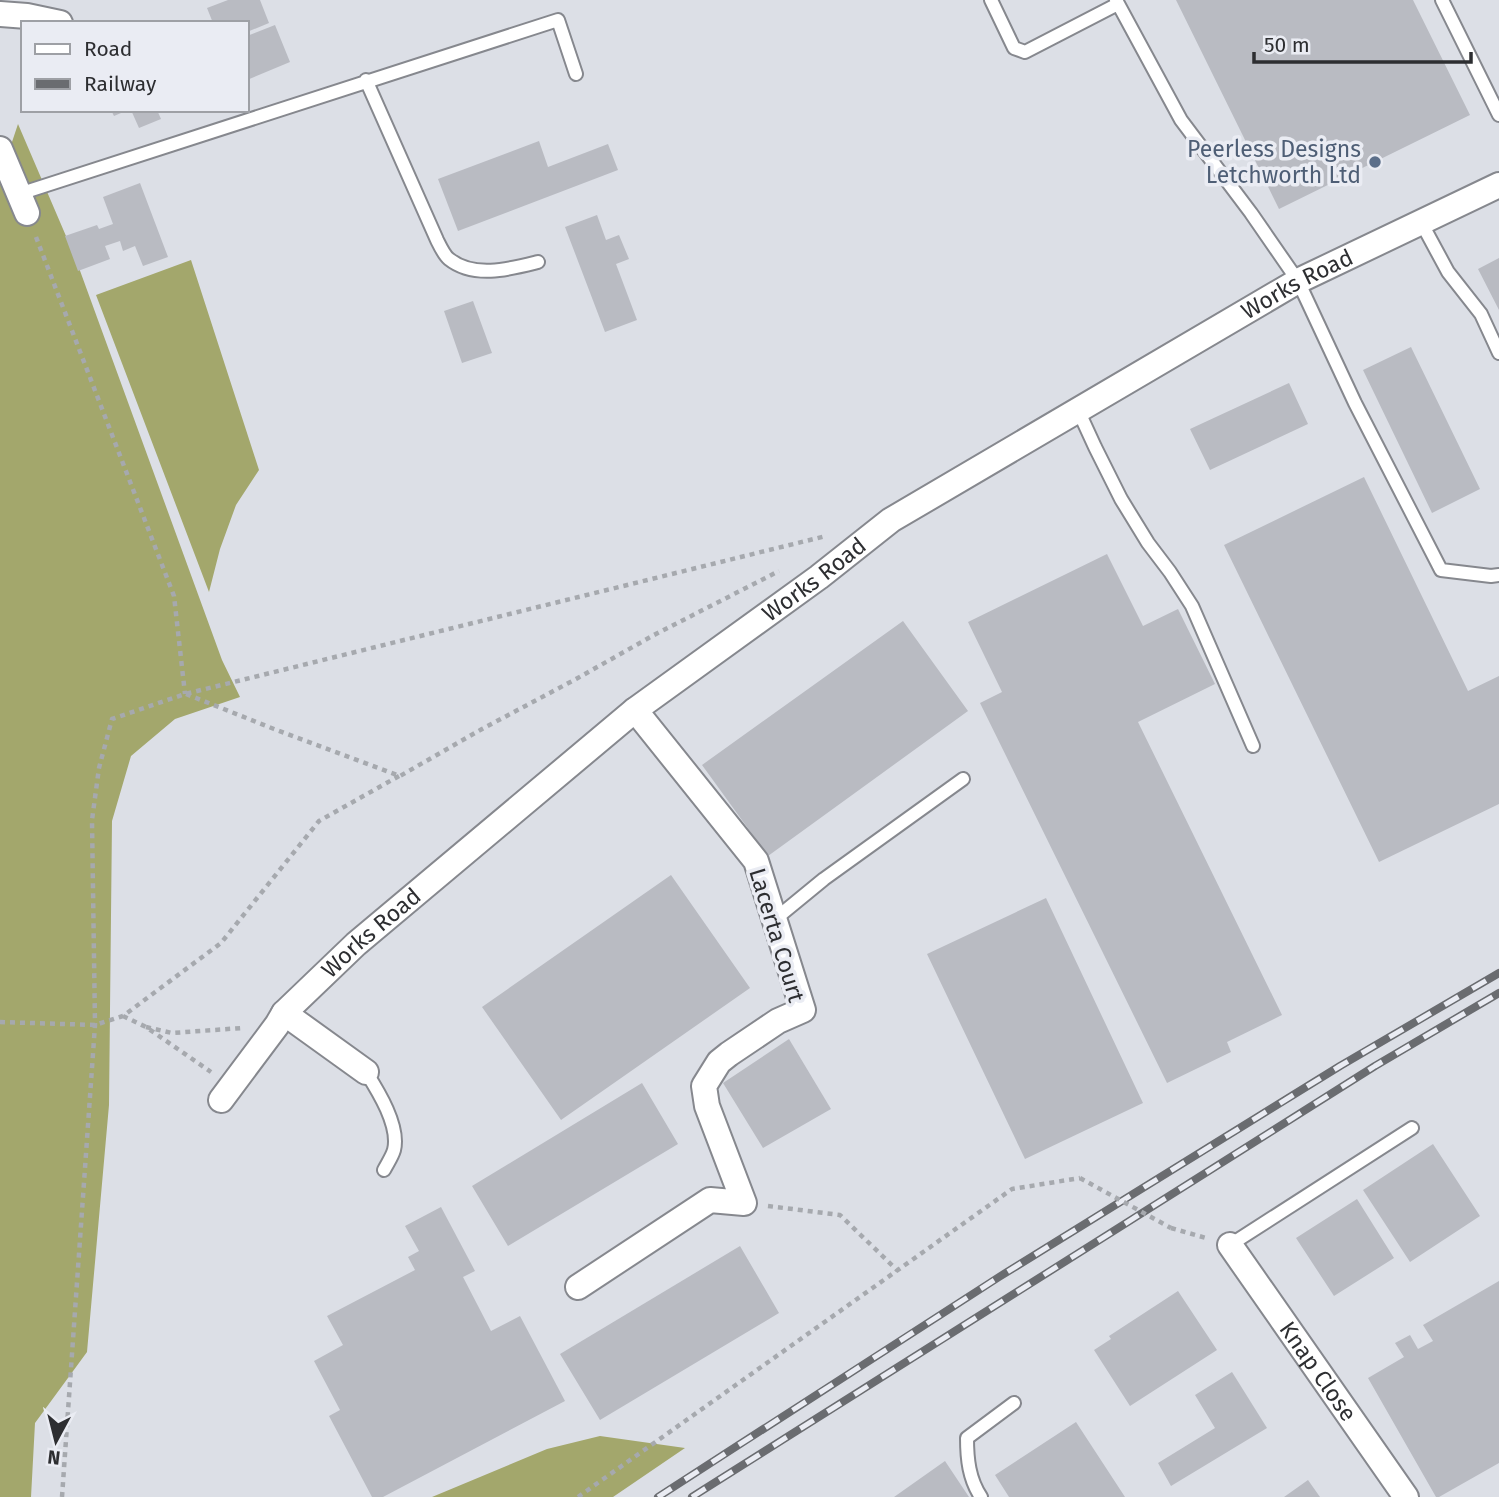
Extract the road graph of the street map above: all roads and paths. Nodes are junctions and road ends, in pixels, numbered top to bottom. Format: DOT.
graph roads {
  1 [pos="991,0"];
  2 [pos="1442,0"];
  3 [pos="1117,2"];
  4 [pos="0,14"];
  5 [pos="51,21"];
  6 [pos="576,74"];
  7 [pos="366,80"];
  8 [pos="1499,115"];
  9 [pos="0,149"];
  10 [pos="1499,185"];
  11 [pos="23,203"];
  12 [pos="1421,222"];
  13 [pos="538,262"];
  14 [pos="1298,281"];
  15 [pos="1499,353"];
  16 [pos="1078,410"];
  17 [pos="837,534"];
  18 [pos="785,568"];
  19 [pos="1499,575"];
  20 [pos="186,694"];
  21 [pos="635,710"];
  22 [pos="1253,746"];
  23 [pos="400,776"];
  24 [pos="962,779"];
  25 [pos="774,920"];
  26 [pos="123,1016"];
  27 [pos="281,1019"];
  28 [pos="0,1023"];
  29 [pos="95,1025"];
  30 [pos="146,1027"];
  31 [pos="366,1072"];
  32 [pos="227,1093"];
  33 [pos="1412,1128"];
  34 [pos="384,1170"];
  35 [pos="744,1203"];
  36 [pos="1230,1245"];
  37 [pos="898,1271"];
  38 [pos="578,1287"];
  39 [pos="1014,1403"];
  40 [pos="62,1497"];
  41 [pos="578,1497"];
  42 [pos="981,1497"];
  43 [pos="1406,1497"];
  1 -- 3 [label="lane"];
  2 -- 8 [label="lane"];
  3 -- 14 [label="lane"];
  4 -- 5 [label="street"];
  6 -- 7 [label="lane"];
  7 -- 11 [label="lane"];
  7 -- 13 [label="lane"];
  9 -- 11 [label="street"];
  10 -- 12 [label="street, Works Road"];
  11 -- 20 [label="path"];
  12 -- 14 [label="street, Works Road"];
  12 -- 15 [label="lane"];
  14 -- 16 [label="street, Works Road"];
  14 -- 19 [label="lane"];
  16 -- 21 [label="street, Works Road"];
  16 -- 22 [label="lane"];
  17 -- 20 [label="path"];
  18 -- 23 [label="path"];
  20 -- 23 [label="path"];
  20 -- 29 [label="path"];
  21 -- 25 [label="street, Lacerta Court"];
  21 -- 27 [label="street, Works Road"];
  23 -- 26 [label="path"];
  24 -- 25 [label="lane"];
  25 -- 35 [label="street, Lacerta Court"];
  26 -- 29 [label="path"];
  26 -- 30 [label="path"];
  27 -- 30 [label="path"];
  27 -- 31 [label="street"];
  27 -- 32 [label="street, Works Road"];
  28 -- 29 [label="path"];
  29 -- 40 [label="path"];
  30 -- 32 [label="path"];
  31 -- 34 [label="lane"];
  33 -- 36 [label="lane"];
  35 -- 37 [label="path"];
  35 -- 38 [label="street"];
  36 -- 37 [label="path, bridge"];
  36 -- 43 [label="street, Knap Close"];
  37 -- 41 [label="path"];
  39 -- 42 [label="lane"];
}
